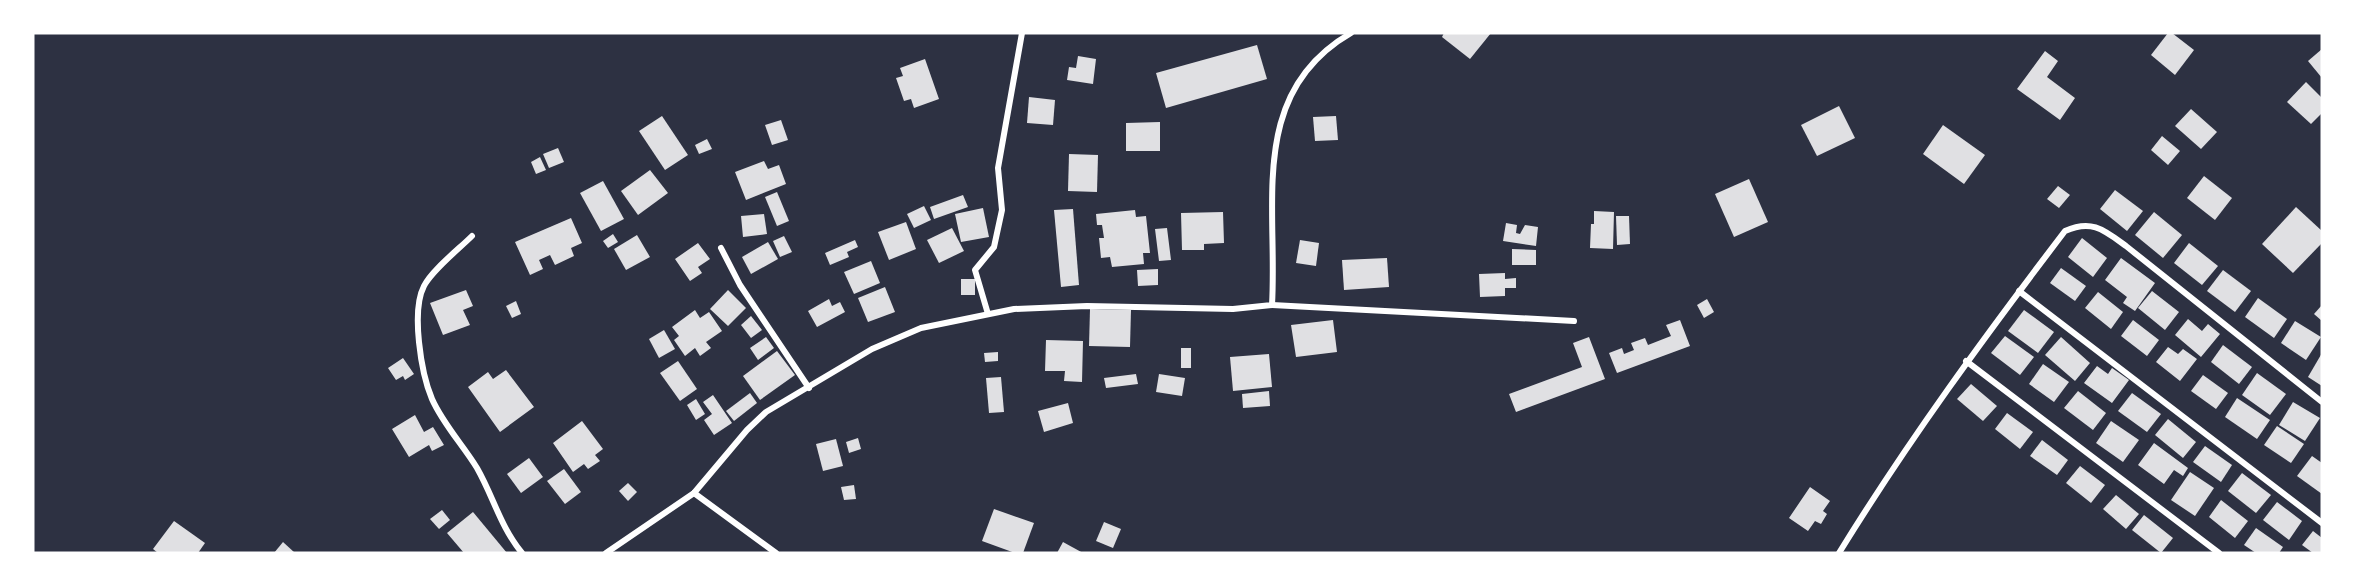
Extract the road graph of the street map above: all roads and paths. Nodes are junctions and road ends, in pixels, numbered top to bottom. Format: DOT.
graph roads {
  1 [pos="1022,33"];
  2 [pos="1350,33"];
  3 [pos="472,236"];
  4 [pos="721,248"];
  5 [pos="2019,291"];
  6 [pos="1272,305"];
  7 [pos="988,314"];
  8 [pos="1574,321"];
  9 [pos="1966,361"];
  10 [pos="809,388"];
  11 [pos="2322,402"];
  12 [pos="694,493"];
  13 [pos="2322,523"];
  14 [pos="522,553"];
  15 [pos="606,553"];
  16 [pos="776,553"];
  17 [pos="1839,553"];
  18 [pos="2219,553"];
  1 -- 7 [label="street"];
  2 -- 6 [label="street"];
  3 -- 14 [label="street"];
  4 -- 10 [label="street"];
  5 -- 9 [label="street"];
  5 -- 11 [label="street"];
  5 -- 13 [label="street"];
  6 -- 7 [label="street"];
  6 -- 8 [label="street"];
  7 -- 10 [label="street"];
  9 -- 17 [label="street"];
  9 -- 18 [label="street"];
  10 -- 12 [label="street"];
  12 -- 15 [label="street"];
  12 -- 16 [label="street"];
}
